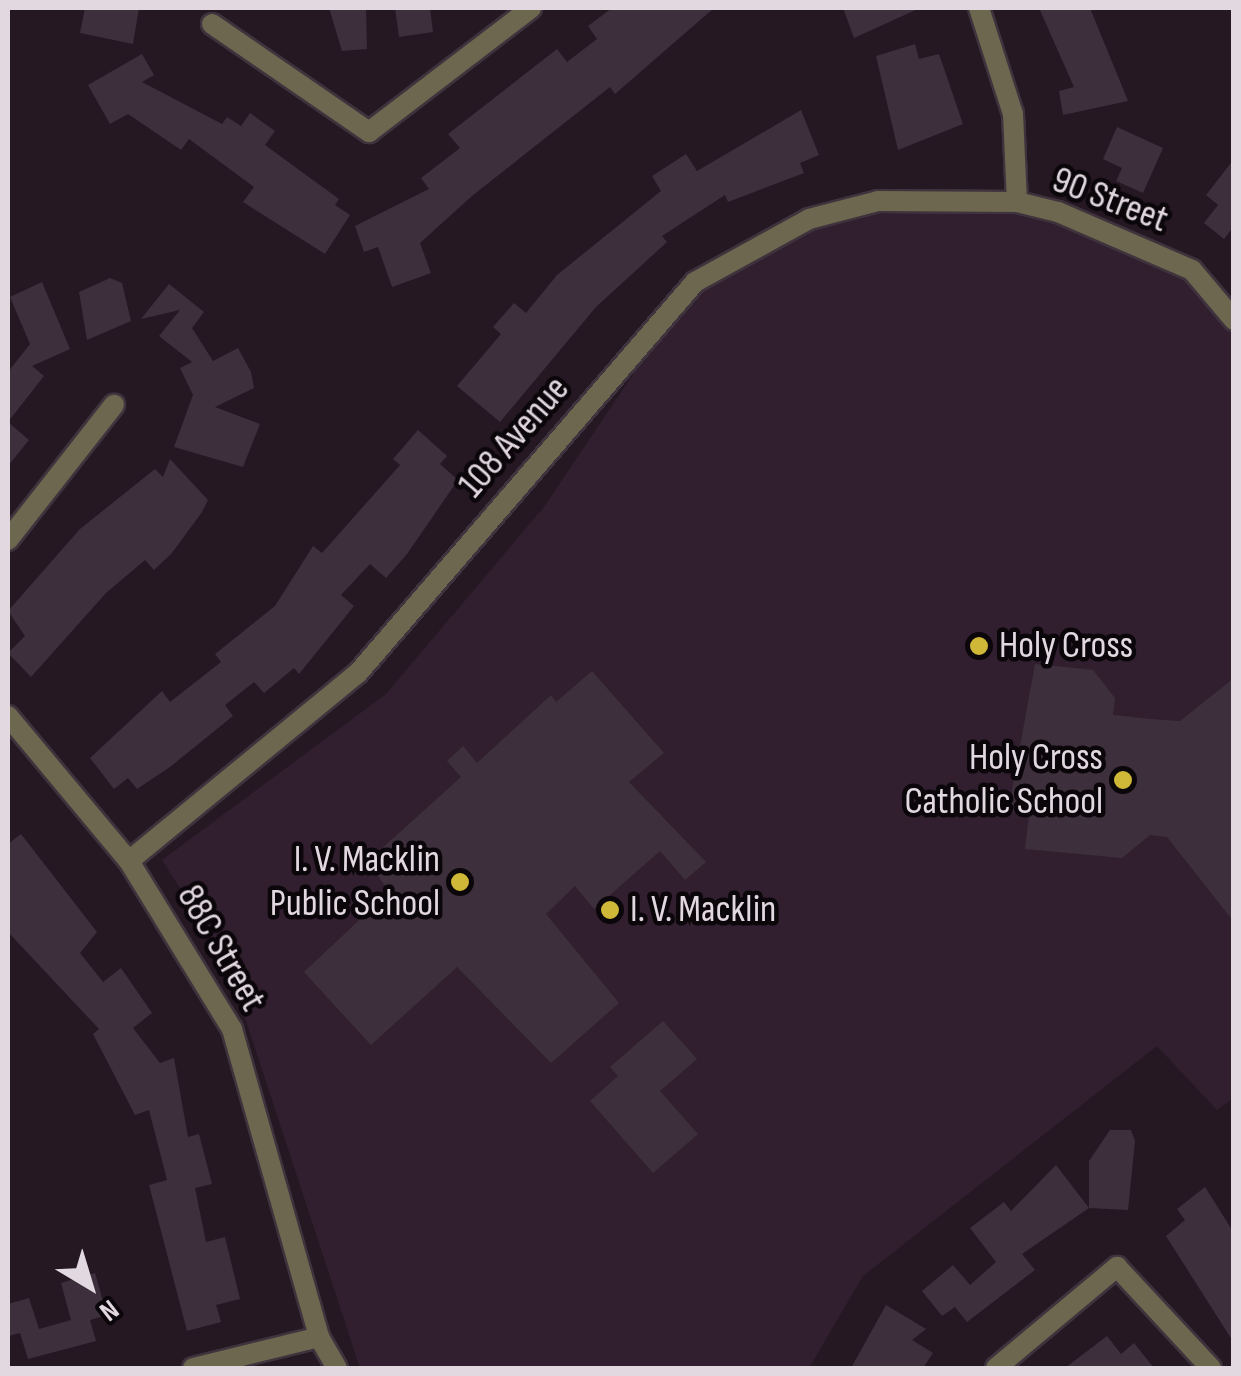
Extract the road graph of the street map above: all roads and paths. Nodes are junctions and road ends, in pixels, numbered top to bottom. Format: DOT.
graph roads {
  1 [pos="531,8"];
  2 [pos="979,8"];
  3 [pos="212,24"];
  4 [pos="1017,202"];
  5 [pos="1234,320"];
  6 [pos="114,404"];
  7 [pos="8,540"];
  8 [pos="8,716"];
  9 [pos="128,861"];
  10 [pos="319,1337"];
  11 [pos="193,1368"];
  12 [pos="337,1368"];
  13 [pos="996,1368"];
  14 [pos="1211,1368"];
  1 -- 3 [label="street"];
  2 -- 4 [label="street, 90 Street"];
  4 -- 5 [label="street, 90 Street"];
  4 -- 9 [label="street, 108 Avenue"];
  6 -- 7 [label="street"];
  8 -- 9 [label="street, 88C Street"];
  9 -- 10 [label="street, 88C Street"];
  10 -- 11 [label="street"];
  10 -- 12 [label="street, 88C Street"];
  13 -- 14 [label="street"];
}
